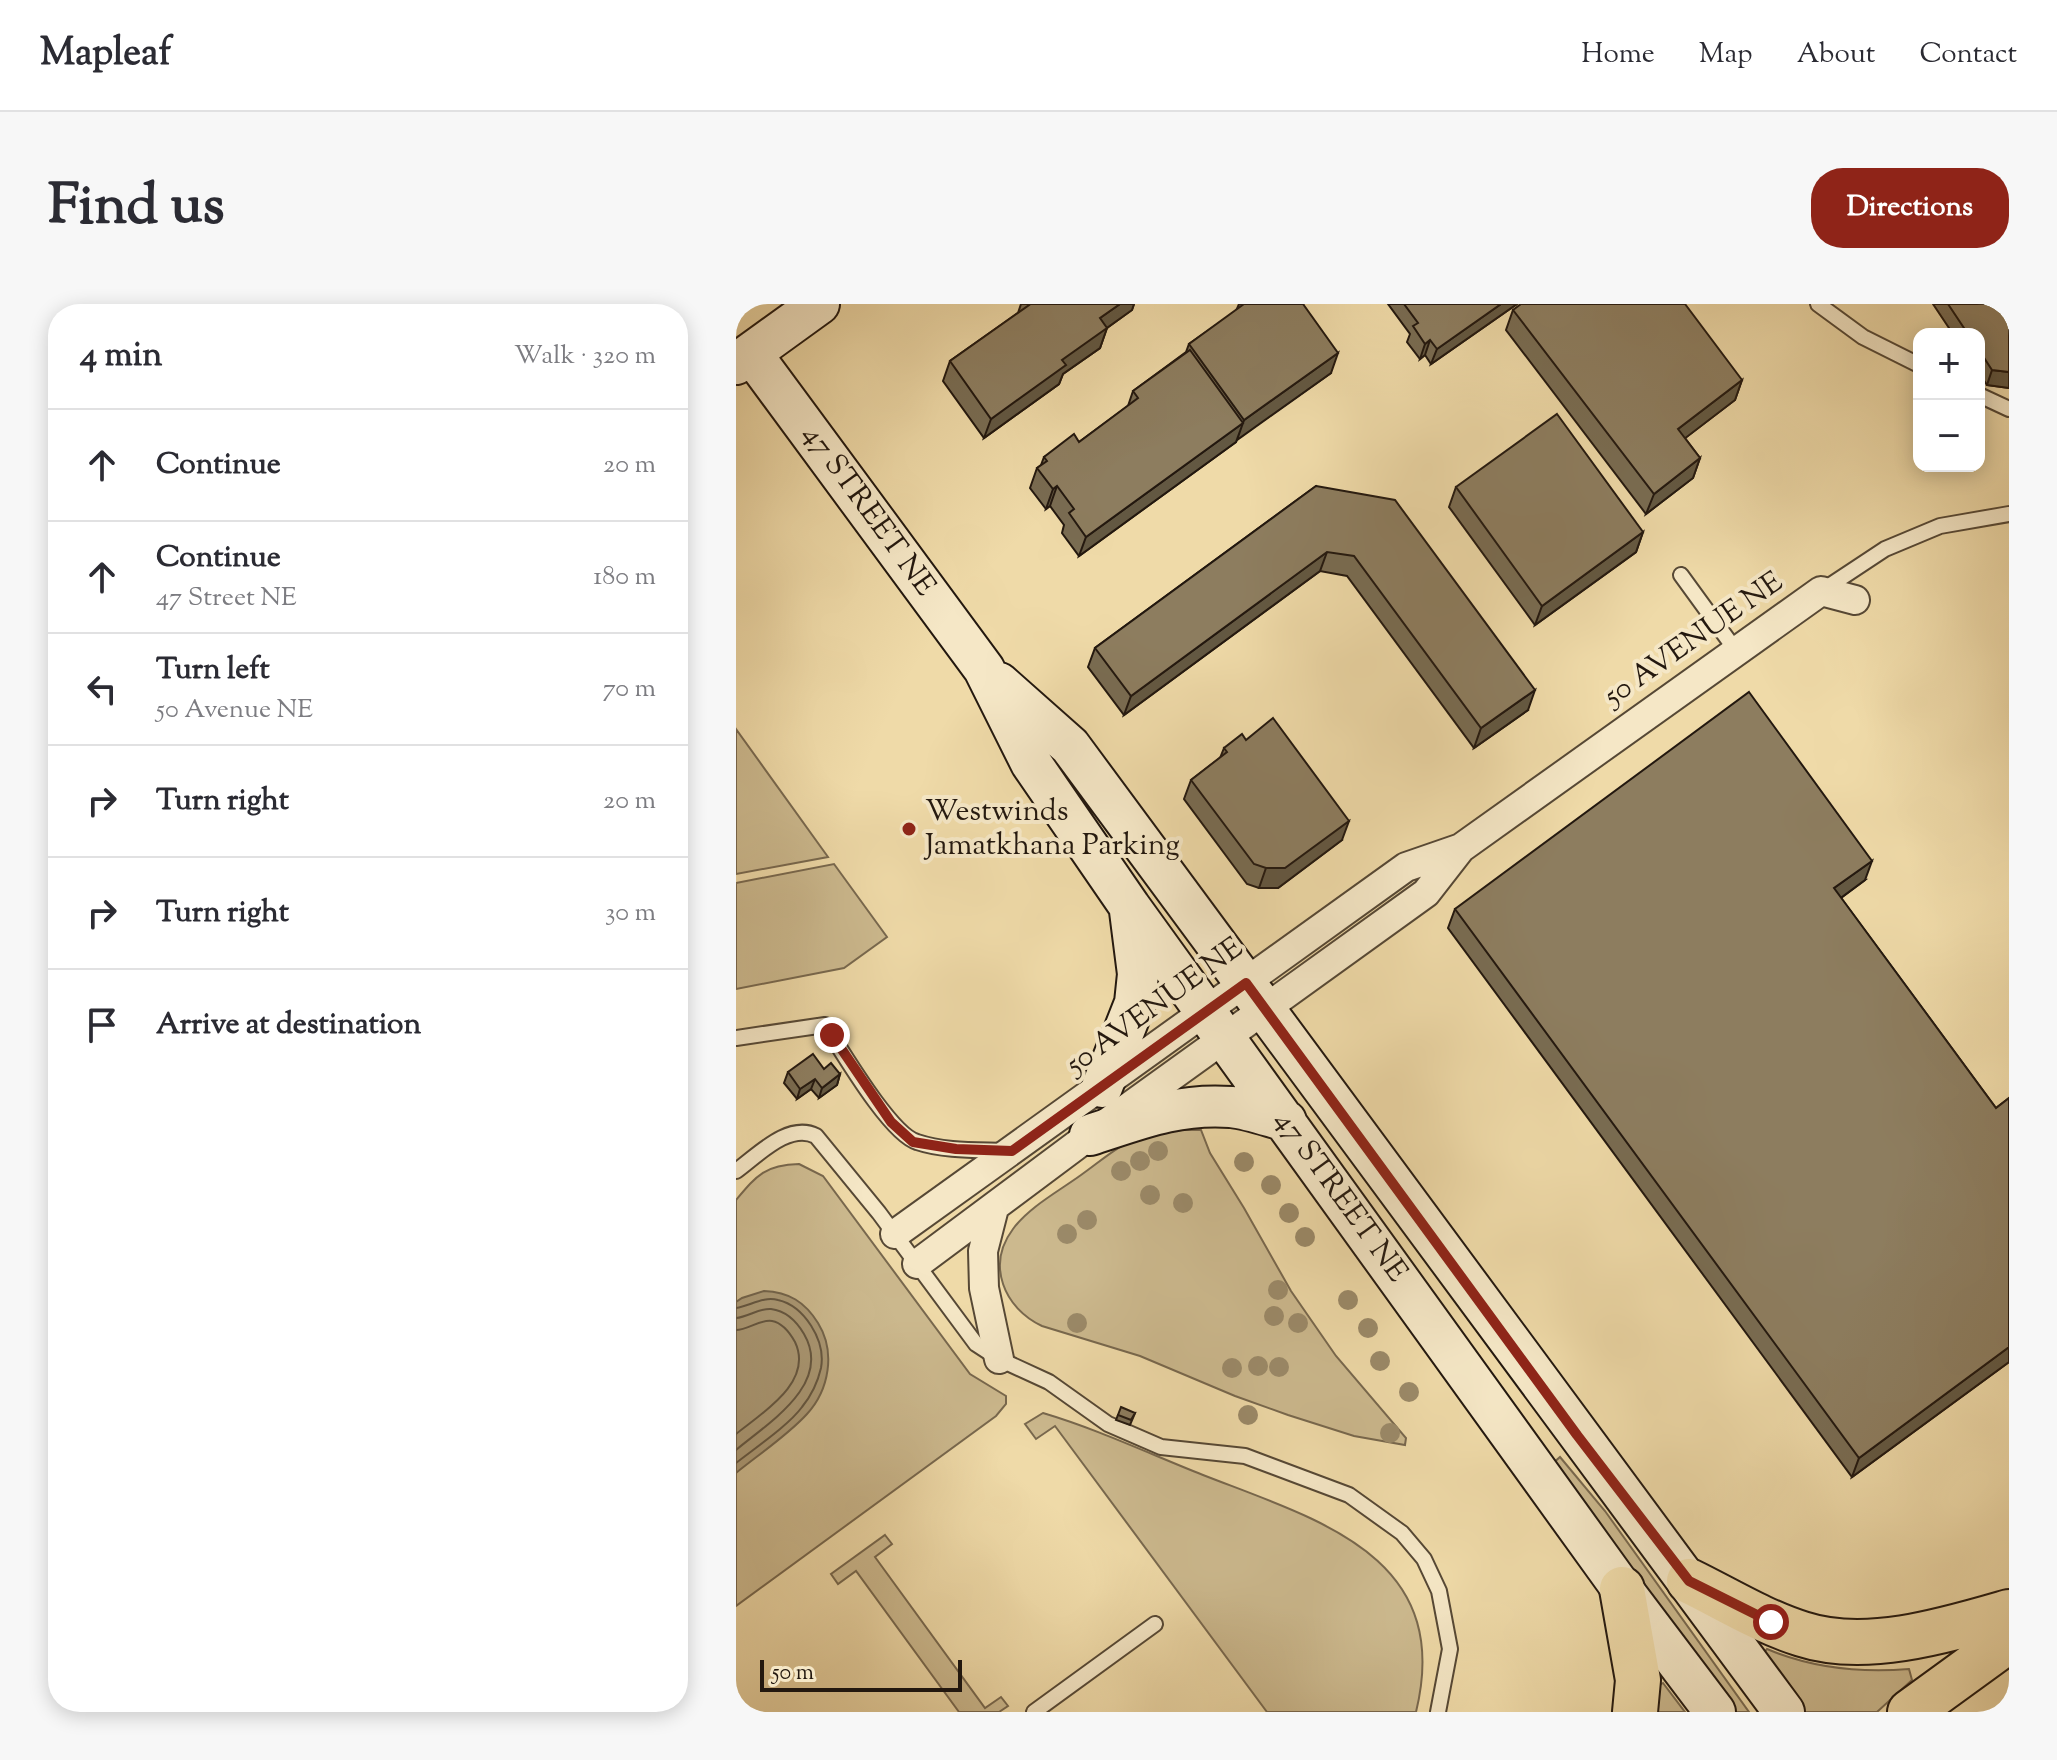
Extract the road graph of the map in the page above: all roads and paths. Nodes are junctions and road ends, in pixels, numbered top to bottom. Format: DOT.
graph roads {
  1 [pos="819,304"];
  2 [pos="1818,304"];
  3 [pos="744,358"];
  4 [pos="1913,362"];
  5 [pos="1985,398"];
  6 [pos="2009,409"];
  7 [pos="2009,514"];
  8 [pos="1681,575"];
  9 [pos="1821,591"];
  10 [pos="1855,600"];
  11 [pos="1737,652"];
  12 [pos="984,669"];
  13 [pos="1130,907"];
  14 [pos="1255,996"];
  15 [pos="1214,1026"];
  16 [pos="736,1038"];
  17 [pos="1102,1087"];
  18 [pos="1286,1121"];
  19 [pos="1090,1135"];
  20 [pos="1012,1151"];
  21 [pos="736,1171"];
  22 [pos="994,1208"];
  23 [pos="895,1234"];
  24 [pos="917,1264"];
  25 [pos="999,1359"];
  26 [pos="1689,1581"];
  27 [pos="1622,1589"];
  28 [pos="2009,1612"];
  29 [pos="1155,1624"];
  30 [pos="2009,1640"];
  31 [pos="1034,1712"];
  32 [pos="1438,1712"];
  33 [pos="1635,1712"];
  34 [pos="1715,1712"];
  35 [pos="1784,1712"];
  36 [pos="1910,1712"];
  1 -- 3 [label="street"];
  2 -- 4 [label="lane"];
  3 -- 12 [label="street, 47 STREET NE"];
  5 -- 6 [label="lane"];
  7 -- 9 [label="lane"];
  8 -- 11 [label="lane"];
  9 -- 10 [label="street, 50 AVENUE NE"];
  9 -- 11 [label="street, 50 AVENUE NE"];
  11 -- 14 [label="street, 50 AVENUE NE"];
  12 -- 13 [label="street, 47 STREET NE"];
  12 -- 14 [label="street, 47 STREET NE"];
  13 -- 15 [label="street, 47 STREET NE"];
  13 -- 17 [label="street"];
  14 -- 15 [label="street, 50 AVENUE NE"];
  14 -- 26 [label="street, 47 STREET NE"];
  15 -- 17 [label="street, 50 AVENUE NE"];
  15 -- 18 [label="street, 47 STREET NE"];
  15 -- 19 [label="street, 50 AVENUE NE"];
  16 -- 20 [label="lane"];
  17 -- 20 [label="street, 50 AVENUE NE"];
  18 -- 19 [label="street"];
  18 -- 27 [label="street, 47 STREET NE"];
  19 -- 22 [label="street, 50 AVENUE NE"];
  20 -- 23 [label="street, 50 AVENUE NE"];
  21 -- 23 [label="lane"];
  22 -- 24 [label="street, 50 AVENUE NE"];
  22 -- 25 [label="street"];
  23 -- 24 [label="lane"];
  24 -- 25 [label="lane"];
  25 -- 32 [label="lane"];
  26 -- 28 [label="main road"];
  26 -- 35 [label="street, 47 STREET NE"];
  27 -- 33 [label="main road"];
  27 -- 34 [label="street, 47 STREET NE"];
  29 -- 31 [label="lane"];
  30 -- 36 [label="main road"];
}
